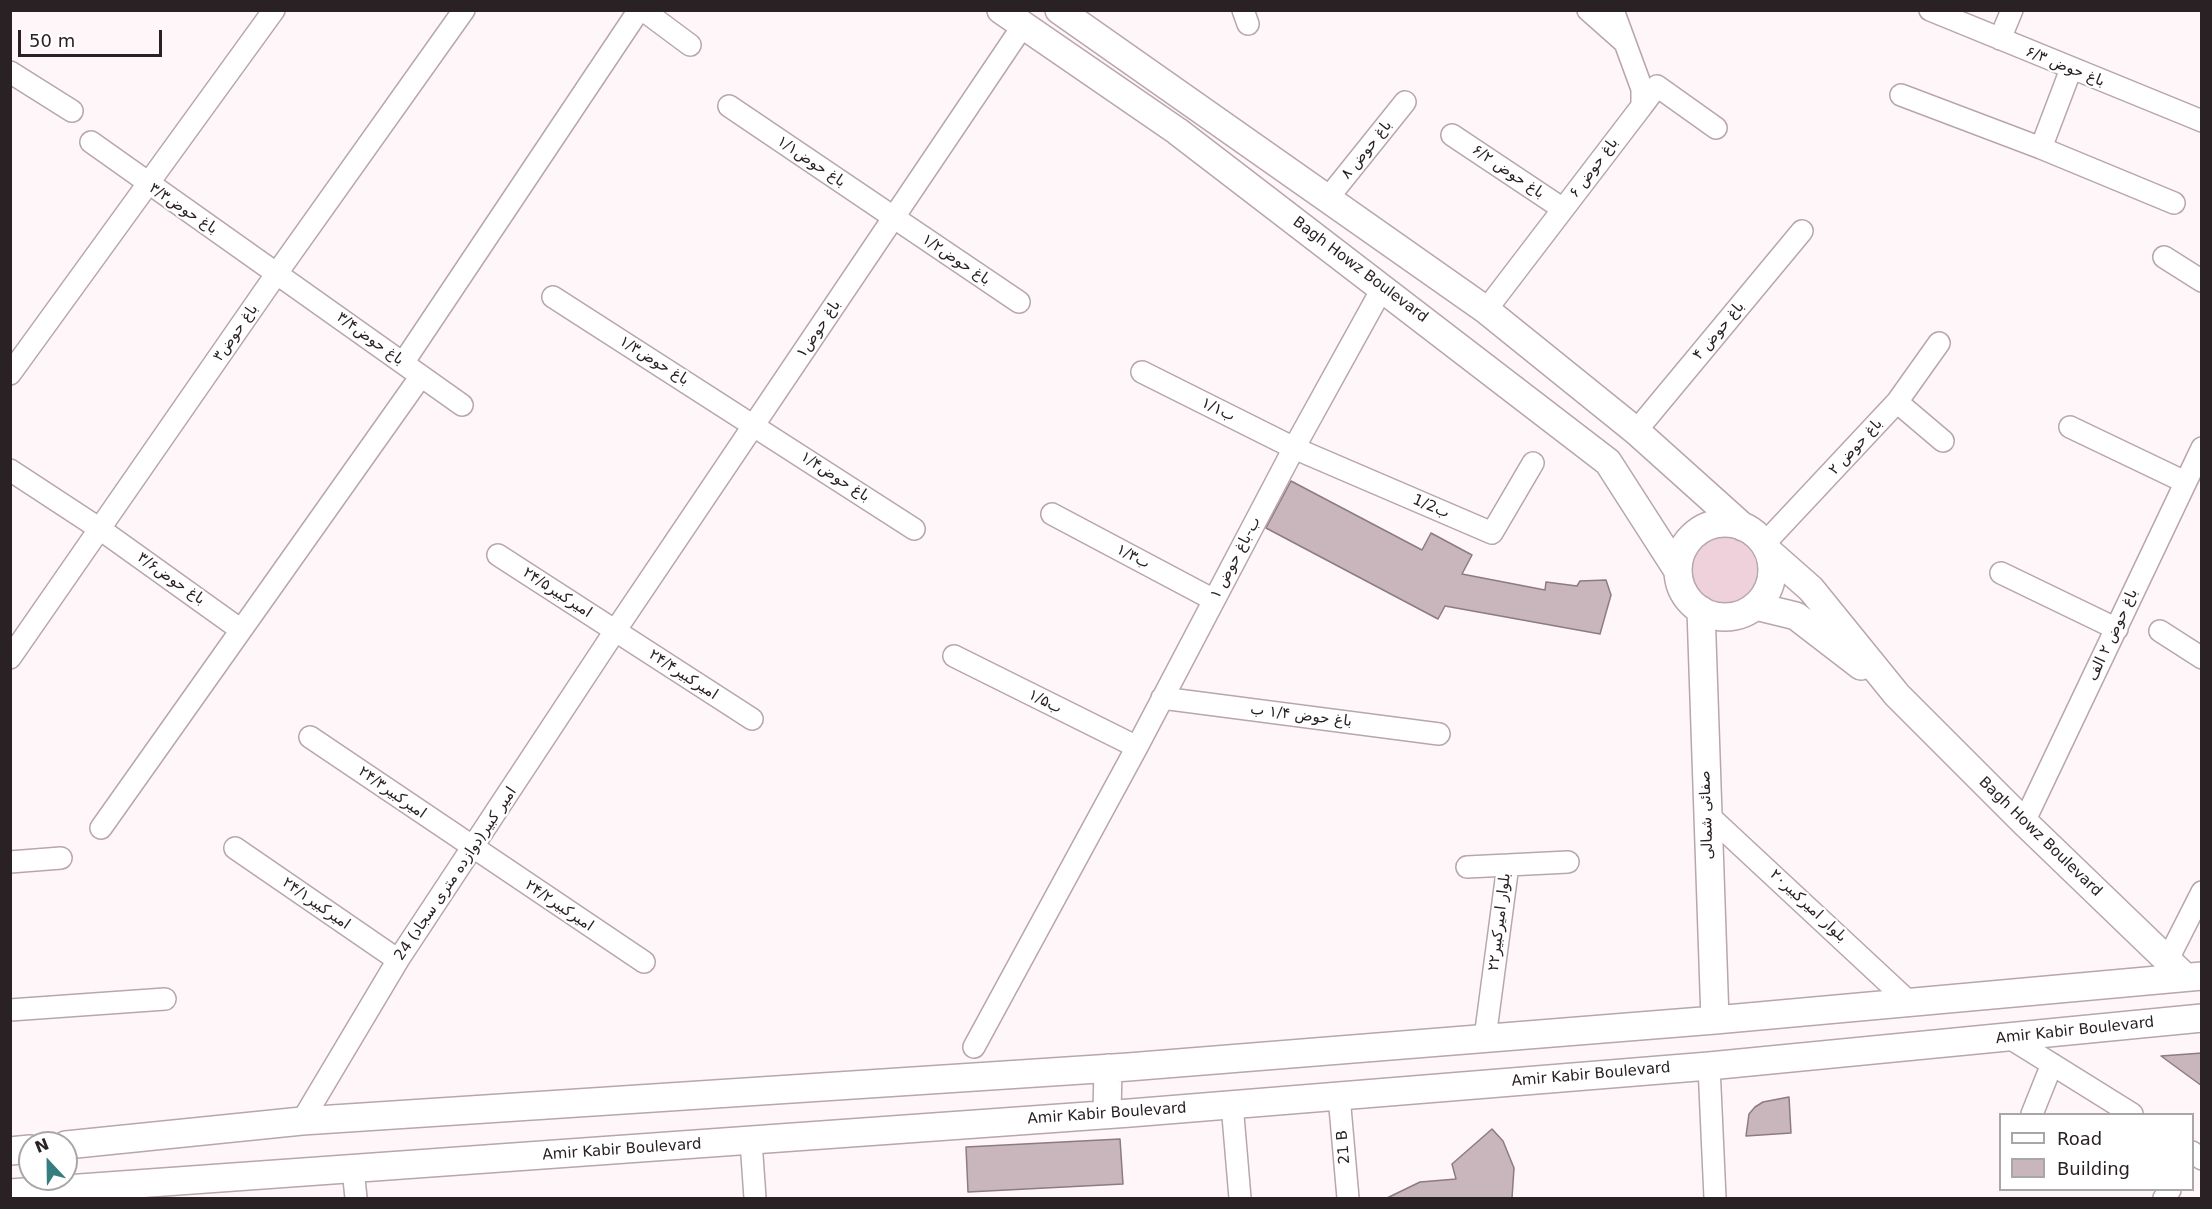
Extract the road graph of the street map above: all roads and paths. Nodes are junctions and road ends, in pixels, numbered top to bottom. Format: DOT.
graph roads {
  1 [pos="274,10"];
  2 [pos="464,10"];
  3 [pos="639,10"];
  4 [pos="643,10"];
  5 [pos="1059,10"];
  6 [pos="1588,10"];
  7 [pos="1613,10"];
  8 [pos="1930,10"];
  9 [pos="2012,10"];
  10 [pos="1012,19"];
  11 [pos="2000,39"];
  12 [pos="1625,43"];
  13 [pos="690,45"];
  14 [pos="2071,69"];
  15 [pos="10,72"];
  16 [pos="1181,94"];
  17 [pos="1901,96"];
  18 [pos="1405,102"];
  19 [pos="729,106"];
  20 [pos="1642,106"];
  21 [pos="72,111"];
  22 [pos="1163,122"];
  23 [pos="2202,122"];
  24 [pos="1716,129"];
  25 [pos="1452,135"];
  26 [pos="91,142"];
  27 [pos="2041,148"];
  28 [pos="147,184"];
  29 [pos="1328,198"];
  30 [pos="2174,203"];
  31 [pos="1563,209"];
  32 [pos="894,218"];
  33 [pos="1803,231"];
  34 [pos="2164,257"];
  35 [pos="277,273"];
  36 [pos="2202,281"];
  37 [pos="1383,287"];
  38 [pos="553,297"];
  39 [pos="1019,302"];
  40 [pos="1486,310"];
  41 [pos="1939,343"];
  42 [pos="403,363"];
  43 [pos="1142,372"];
  44 [pos="10,374"];
  45 [pos="421,376"];
  46 [pos="1897,402"];
  47 [pos="462,405"];
  48 [pos="755,425"];
  49 [pos="2070,427"];
  50 [pos="1636,431"];
  51 [pos="1943,441"];
  52 [pos="1294,448"];
  53 [pos="2202,448"];
  54 [pos="1533,462"];
  55 [pos="10,470"];
  56 [pos="2185,482"];
  57 [pos="1052,514"];
  58 [pos="1743,527"];
  59 [pos="100,529"];
  60 [pos="914,529"];
  61 [pos="1766,548"];
  62 [pos="498,555"];
  63 [pos="1678,571"];
  64 [pos="2001,573"];
  65 [pos="1214,600"];
  66 [pos="1755,606"];
  67 [pos="1701,610"];
  68 [pos="2116,629"];
  69 [pos="241,630"];
  70 [pos="615,631"];
  71 [pos="2160,631"];
  72 [pos="954,656"];
  73 [pos="10,658"];
  74 [pos="2202,658"];
  75 [pos="1897,695"];
  76 [pos="1162,698"];
  77 [pos="752,719"];
  78 [pos="1439,734"];
  79 [pos="310,737"];
  80 [pos="1137,747"];
  81 [pos="1707,814"];
  82 [pos="2024,822"];
  83 [pos="101,828"];
  84 [pos="235,848"];
  85 [pos="474,849"];
  86 [pos="61,858"];
  87 [pos="10,862"];
  88 [pos="1568,862"];
  89 [pos="1508,865"];
  90 [pos="1467,867"];
  91 [pos="2202,892"];
  92 [pos="398,960"];
  93 [pos="644,962"];
  94 [pos="2185,972"];
  95 [pos="165,999"];
  96 [pos="1908,1001"];
  97 [pos="10,1010"];
  98 [pos="2202,1018"];
  99 [pos="1716,1020"];
  100 [pos="1485,1038"];
  101 [pos="2010,1038"];
  102 [pos="974,1047"];
  103 [pos="2052,1064"];
  104 [pos="1709,1066"];
  105 [pos="1108,1068"];
  106 [pos="1339,1096"];
  107 [pos="1232,1104"];
  108 [pos="2032,1113"];
  109 [pos="2130,1113"];
  110 [pos="1107,1114"];
  111 [pos="302,1121"];
  112 [pos="752,1141"];
  113 [pos="78,1144"];
  114 [pos="353,1170"];
  115 [pos="145,1191"];
  116 [pos="10,1194"];
  117 [pos="356,1198"];
  118 [pos="755,1198"];
  119 [pos="1240,1198"];
  120 [pos="1348,1198"];
  121 [pos="1715,1198"];
  1 -- 28 [label="street"];
  2 -- 35 [label="street, باغ حوض۳"];
  3 -- 42 [label="street"];
  4 -- 13 [label="street"];
  5 -- 16 [label="main road"];
  6 -- 12 [label="street"];
  7 -- 12 [label="street"];
  8 -- 11 [label="street, ۶/۳ باغ حوض"];
  9 -- 11 [label="street"];
  10 -- 22 [label="main road, Bagh Howz Boulevard"];
  10 -- 32 [label="street, باغ حوض۱"];
  11 -- 14 [label="street, ۶/۳ باغ حوض"];
  12 -- 20 [label="street"];
  14 -- 23 [label="street, ۶/۳ باغ حوض"];
  14 -- 27 [label="street"];
  15 -- 21 [label="street"];
  16 -- 22 [label="main road"];
  16 -- 29 [label="main road"];
  17 -- 27 [label="street"];
  18 -- 29 [label="street, ۸ باغ حوض"];
  19 -- 32 [label="street, باغ حوض۱/۱"];
  20 -- 24 [label="street, ۶ باغ حوض"];
  20 -- 31 [label="street, ۶ باغ حوض"];
  22 -- 37 [label="main road, Bagh Howz Boulevard"];
  25 -- 31 [label="street, ۶/۲ باغ حوض"];
  26 -- 28 [label="street, باغ حوض۳/۳"];
  27 -- 30 [label="street"];
  28 -- 35 [label="street, باغ حوض۳/۳"];
  28 -- 44 [label="street"];
  29 -- 40 [label="main road"];
  31 -- 40 [label="street, ۶ باغ حوض"];
  32 -- 39 [label="street, باغ حوض۱/۲"];
  32 -- 48 [label="street, باغ حوض۱"];
  33 -- 50 [label="street, ۴ باغ حوض"];
  34 -- 36 [label="street"];
  35 -- 42 [label="street, باغ حوض۳/۴"];
  35 -- 59 [label="street, باغ حوض۳"];
  37 -- 52 [label="street, ۱ ب-باغ حوض"];
  37 -- 63 [label="main road, Bagh Howz Boulevard"];
  38 -- 48 [label="street, باغ حوض۱/۳"];
  40 -- 50 [label="main road"];
  41 -- 46 [label="street, ۲ باغ حوض"];
  42 -- 45 [label="street, باغ حوض۳/۴"];
  43 -- 52 [label="street, ب۱/۱"];
  45 -- 47 [label="street, باغ حوض۳/۴"];
  45 -- 69 [label="street"];
  46 -- 51 [label="street"];
  46 -- 61 [label="street, ۲ باغ حوض"];
  48 -- 60 [label="street, باغ حوض۱/۴"];
  48 -- 70 [label="street, باغ حوض۱"];
  49 -- 56 [label="street"];
  50 -- 58 [label="main road"];
  52 -- 54 [label="street, 1/2ب"];
  52 -- 65 [label="street, ۱ ب-باغ حوض"];
  53 -- 56 [label="street, باغ حوض ۲ الف"];
  55 -- 59 [label="street, باغ حوض۳/۶"];
  56 -- 68 [label="street, باغ حوض ۲ الف"];
  57 -- 65 [label="street, ب۱/۳"];
  58 -- 61 [label="main road"];
  58 -- 63 [label="main road"];
  59 -- 69 [label="street, باغ حوض۳/۶"];
  59 -- 73 [label="street, باغ حوض۳"];
  61 -- 66 [label="main road"];
  61 -- 75 [label="main road, Bagh Howz Boulevard"];
  62 -- 70 [label="street, امیرکبیر۲۴/۵"];
  63 -- 67 [label="main road"];
  64 -- 68 [label="street"];
  65 -- 76 [label="street, ۱ ب-باغ حوض"];
  66 -- 67 [label="main road"];
  66 -- 75 [label="main road, Bagh Howz Boulevard"];
  67 -- 81 [label="main road, صفائی شمالی"];
  68 -- 82 [label="street, باغ حوض ۲ الف"];
  69 -- 83 [label="street"];
  70 -- 77 [label="street, امیرکبیر۲۴/۴"];
  70 -- 85 [label="street, 24 امیر کبیر(دوازده متری سجاد)"];
  71 -- 74 [label="street"];
  72 -- 80 [label="street, ب۱/۵"];
  75 -- 82 [label="main road, Bagh Howz Boulevard"];
  76 -- 78 [label="street, باغ حوض ۱/۴ ب"];
  76 -- 80 [label="street, ۱ ب-باغ حوض"];
  79 -- 85 [label="street, امیرکبیر۲۴/۳"];
  80 -- 102 [label="street, ۱ ب-باغ حوض"];
  81 -- 96 [label="street, بلوار امیرکبیر۲۰"];
  81 -- 99 [label="main road, صفائی شمالی"];
  82 -- 94 [label="main road, Bagh Howz Boulevard"];
  84 -- 92 [label="street, امیرکبیر۲۴/۱"];
  85 -- 92 [label="street, 24 امیر کبیر(دوازده متری سجاد)"];
  85 -- 93 [label="street, امیرکبیر۲۴/۲"];
  86 -- 87 [label="street"];
  88 -- 89 [label="street, بلوار امیرکبیر۲۲"];
  89 -- 90 [label="street"];
  89 -- 100 [label="street, بلوار امیرکبیر۲۲"];
  91 -- 94 [label="street"];
  92 -- 111 [label="street, 24 امیر کبیر(دوازده متری سجاد)"];
  94 -- 96 [label="main road"];
  95 -- 97 [label="street"];
  96 -- 99 [label="main road"];
  98 -- 101 [label="main road, Amir Kabir Boulevard"];
  99 -- 100 [label="main road"];
  100 -- 105 [label="main road"];
  101 -- 103 [label="street"];
  101 -- 104 [label="main road, Amir Kabir Boulevard"];
  103 -- 108 [label="street"];
  103 -- 109 [label="street"];
  104 -- 106 [label="main road, Amir Kabir Boulevard"];
  104 -- 121 [label="street"];
  105 -- 110 [label="main road"];
  105 -- 111 [label="main road"];
  106 -- 107 [label="main road, Amir Kabir Boulevard"];
  106 -- 120 [label="street, 21 B"];
  107 -- 110 [label="main road, Amir Kabir Boulevard"];
  107 -- 119 [label="street"];
  110 -- 112 [label="main road, Amir Kabir Boulevard"];
  111 -- 113 [label="main road"];
  112 -- 114 [label="main road, Amir Kabir Boulevard"];
  112 -- 118 [label="street"];
  114 -- 115 [label="main road, Amir Kabir Boulevard"];
  114 -- 117 [label="street"];
  115 -- 116 [label="main road, Amir Kabir Boulevard"];
}
